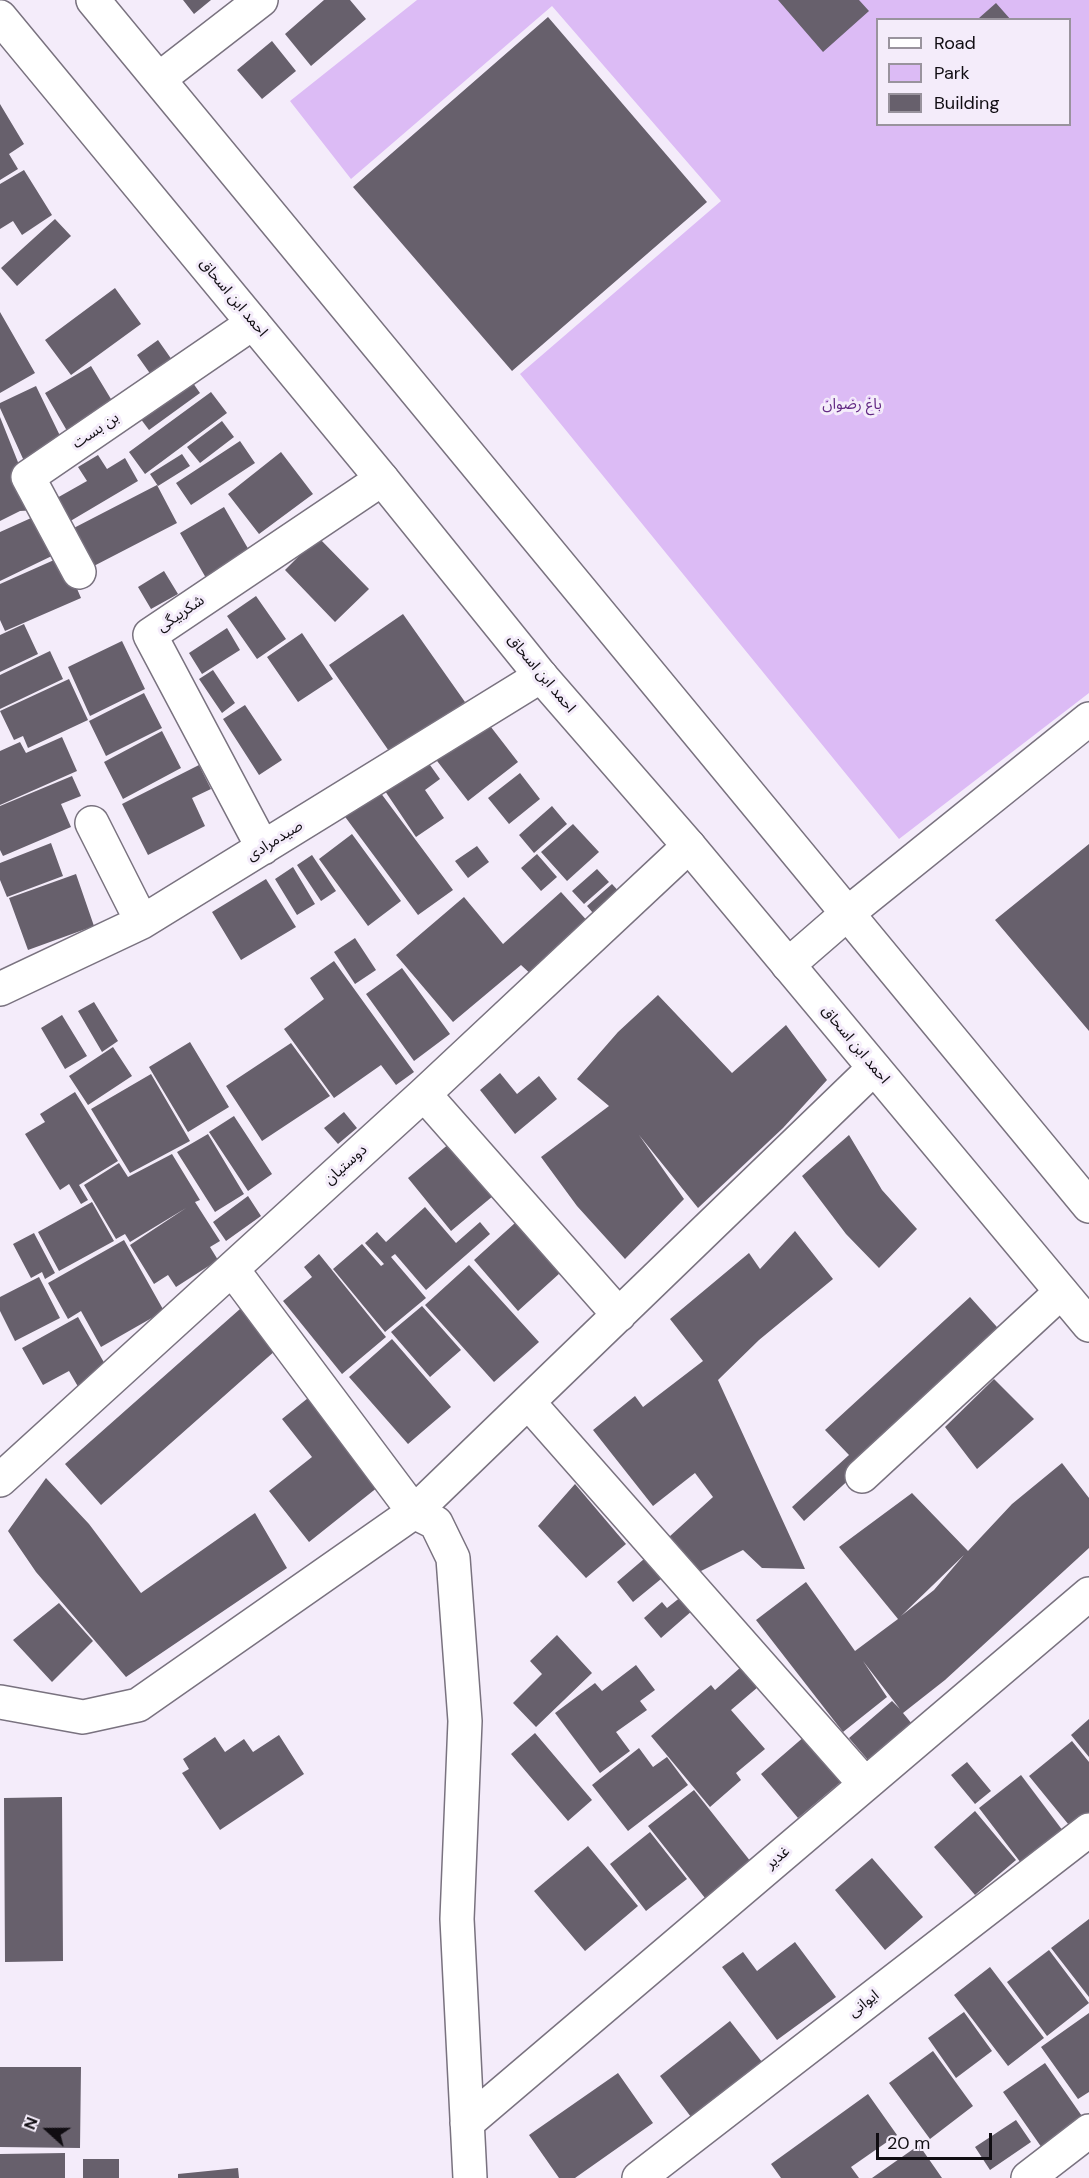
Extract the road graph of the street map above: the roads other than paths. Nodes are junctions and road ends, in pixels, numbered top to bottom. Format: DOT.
graph roads {
  1 [pos="93,0"];
  2 [pos="261,0"];
  3 [pos="0,17"];
  4 [pos="159,79"];
  5 [pos="253,323"];
  6 [pos="382,479"];
  7 [pos="79,573"];
  8 [pos="541,676"];
  9 [pos="1089,719"];
  10 [pos="92,823"];
  11 [pos="689,846"];
  12 [pos="263,848"];
  13 [pos="848,913"];
  14 [pos="142,922"];
  15 [pos="788,965"];
  16 [pos="0,989"];
  17 [pos="874,1068"];
  18 [pos="424,1094"];
  19 [pos="1089,1206"];
  20 [pos="232,1269"];
  21 [pos="1061,1293"];
  22 [pos="619,1315"];
  23 [pos="1089,1325"];
  24 [pos="528,1402"];
  25 [pos="862,1476"];
  26 [pos="0,1480"];
  27 [pos="414,1512"];
  28 [pos="1089,1594"];
  29 [pos="0,1702"];
  30 [pos="865,1784"];
  31 [pos="1089,1830"];
  32 [pos="467,2123"];
  33 [pos="1089,2131"];
  34 [pos="470,2178"];
  35 [pos="639,2178"];
  36 [pos="1028,2178"];
  1 -- 4 [label="street"];
  2 -- 4 [label="street"];
  3 -- 5 [label="street, احمد ابن اسحاق"];
  4 -- 13 [label="street"];
  5 -- 6 [label="street, احمد ابن اسحاق"];
  5 -- 7 [label="street, بن بست"];
  6 -- 8 [label="street, احمد ابن اسحاق"];
  6 -- 12 [label="street, شکربیگی"];
  8 -- 11 [label="street, احمد ابن اسحاق"];
  8 -- 12 [label="street, صیدمرادی"];
  9 -- 13 [label="street"];
  10 -- 14 [label="street"];
  11 -- 15 [label="street, احمد ابن اسحاق"];
  11 -- 18 [label="street, دوستیان"];
  12 -- 14 [label="street, صیدمرادی"];
  13 -- 15 [label="street"];
  13 -- 19 [label="street"];
  14 -- 16 [label="street, صیدمرادی"];
  15 -- 17 [label="street, احمد ابن اسحاق"];
  17 -- 21 [label="street, احمد ابن اسحاق"];
  17 -- 22 [label="street"];
  18 -- 20 [label="street, دوستیان"];
  18 -- 22 [label="street"];
  20 -- 26 [label="street, دوستیان"];
  20 -- 27 [label="street"];
  21 -- 23 [label="street, احمد ابن اسحاق"];
  21 -- 25 [label="street"];
  22 -- 24 [label="street"];
  24 -- 27 [label="street"];
  24 -- 30 [label="street"];
  27 -- 29 [label="street"];
  27 -- 32 [label="street"];
  28 -- 30 [label="street, غدیر"];
  30 -- 32 [label="street, غدیر"];
  31 -- 35 [label="street, ایوانی"];
  32 -- 34 [label="street"];
  33 -- 36 [label="street"];
}
